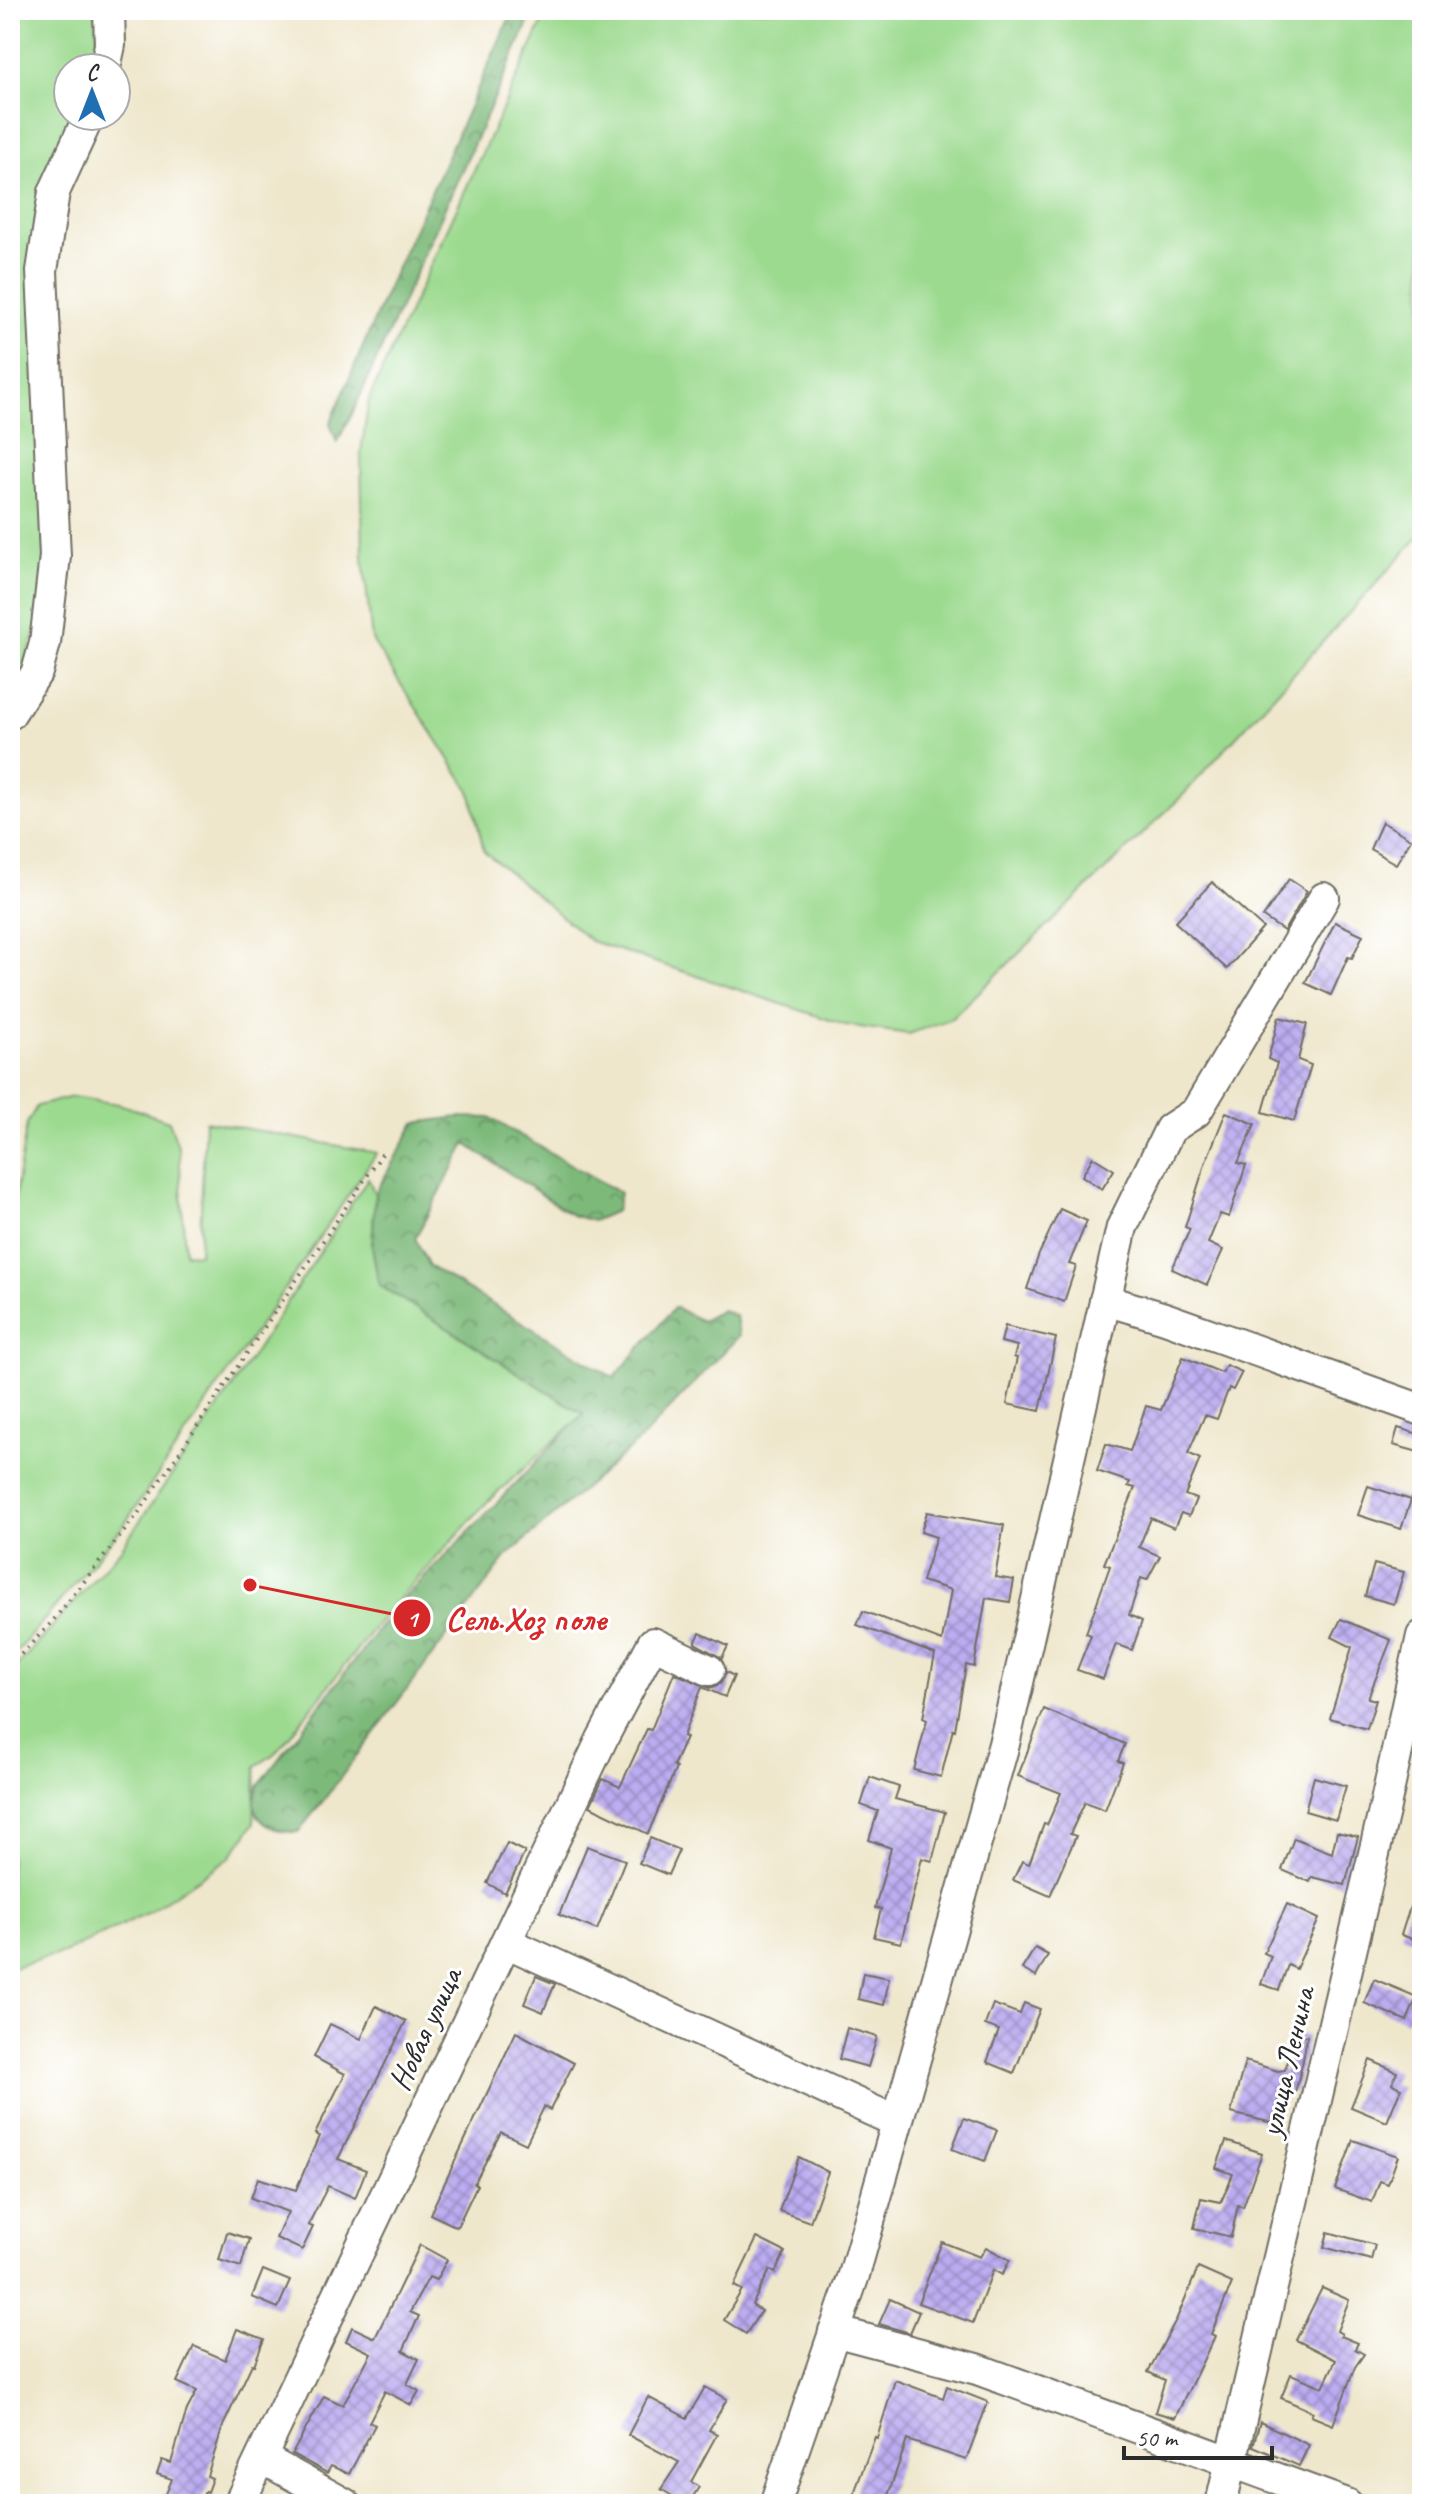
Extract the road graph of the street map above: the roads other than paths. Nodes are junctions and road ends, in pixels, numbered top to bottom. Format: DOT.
graph roads {
  1 [pos="109,10"];
  2 [pos="108,52"];
  3 [pos="82,132"];
  4 [pos="10,714"];
  5 [pos="1324,898"];
  6 [pos="1105,1300"];
  7 [pos="1422,1410"];
  8 [pos="1422,1636"];
  9 [pos="709,1670"];
  10 [pos="506,1942"];
  11 [pos="897,2122"];
  12 [pos="834,2331"];
  13 [pos="262,2458"];
  14 [pos="1233,2462"];
  15 [pos="239,2504"];
  16 [pos="345,2504"];
  17 [pos="775,2504"];
  18 [pos="1221,2504"];
  19 [pos="1347,2504"];
  1 -- 2 [label="street"];
  3 -- 4 [label="street"];
  5 -- 6 [label="street"];
  6 -- 7 [label="street"];
  6 -- 11 [label="street"];
  8 -- 14 [label="street, улица Ленина"];
  9 -- 10 [label="street, Новая улица"];
  10 -- 11 [label="street"];
  10 -- 13 [label="street, Новая улица"];
  11 -- 12 [label="street"];
  12 -- 14 [label="street"];
  12 -- 17 [label="street"];
  13 -- 15 [label="street, Новая улица"];
  13 -- 16 [label="street"];
  14 -- 18 [label="street, улица Ленина"];
  14 -- 19 [label="street"];
}
